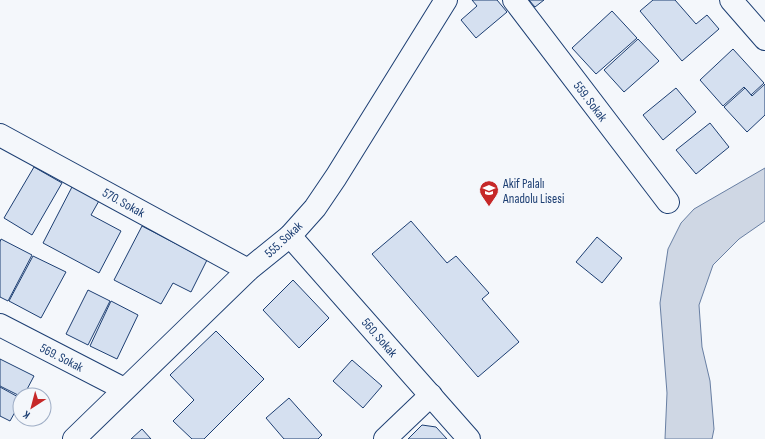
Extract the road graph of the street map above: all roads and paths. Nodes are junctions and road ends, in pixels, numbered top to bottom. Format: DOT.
graph roads {
  1 [pos="446,0"];
  2 [pos="514,0"];
  3 [pos="731,0"];
  4 [pos="765,39"];
  5 [pos="0,135"];
  6 [pos="668,202"];
  7 [pos="290,236"];
  8 [pos="248,270"];
  9 [pos="0,325"];
  10 [pos="124,389"];
  11 [pos="431,395"];
  12 [pos="74,439"];
  13 [pos="385,439"];
  14 [pos="469,439"];
  1 -- 7 [label="street, 555. Sokak"];
  2 -- 6 [label="street, 559. Sokak"];
  3 -- 4 [label="street"];
  5 -- 8 [label="street, 570. Sokak"];
  7 -- 8 [label="street, 555. Sokak"];
  7 -- 11 [label="street, 560. Sokak"];
  8 -- 10 [label="street, 555. Sokak"];
  9 -- 10 [label="street, 569. Sokak"];
  10 -- 12 [label="street, 555. Sokak"];
  11 -- 13 [label="street"];
  11 -- 14 [label="street, 560. Sokak"];
}
